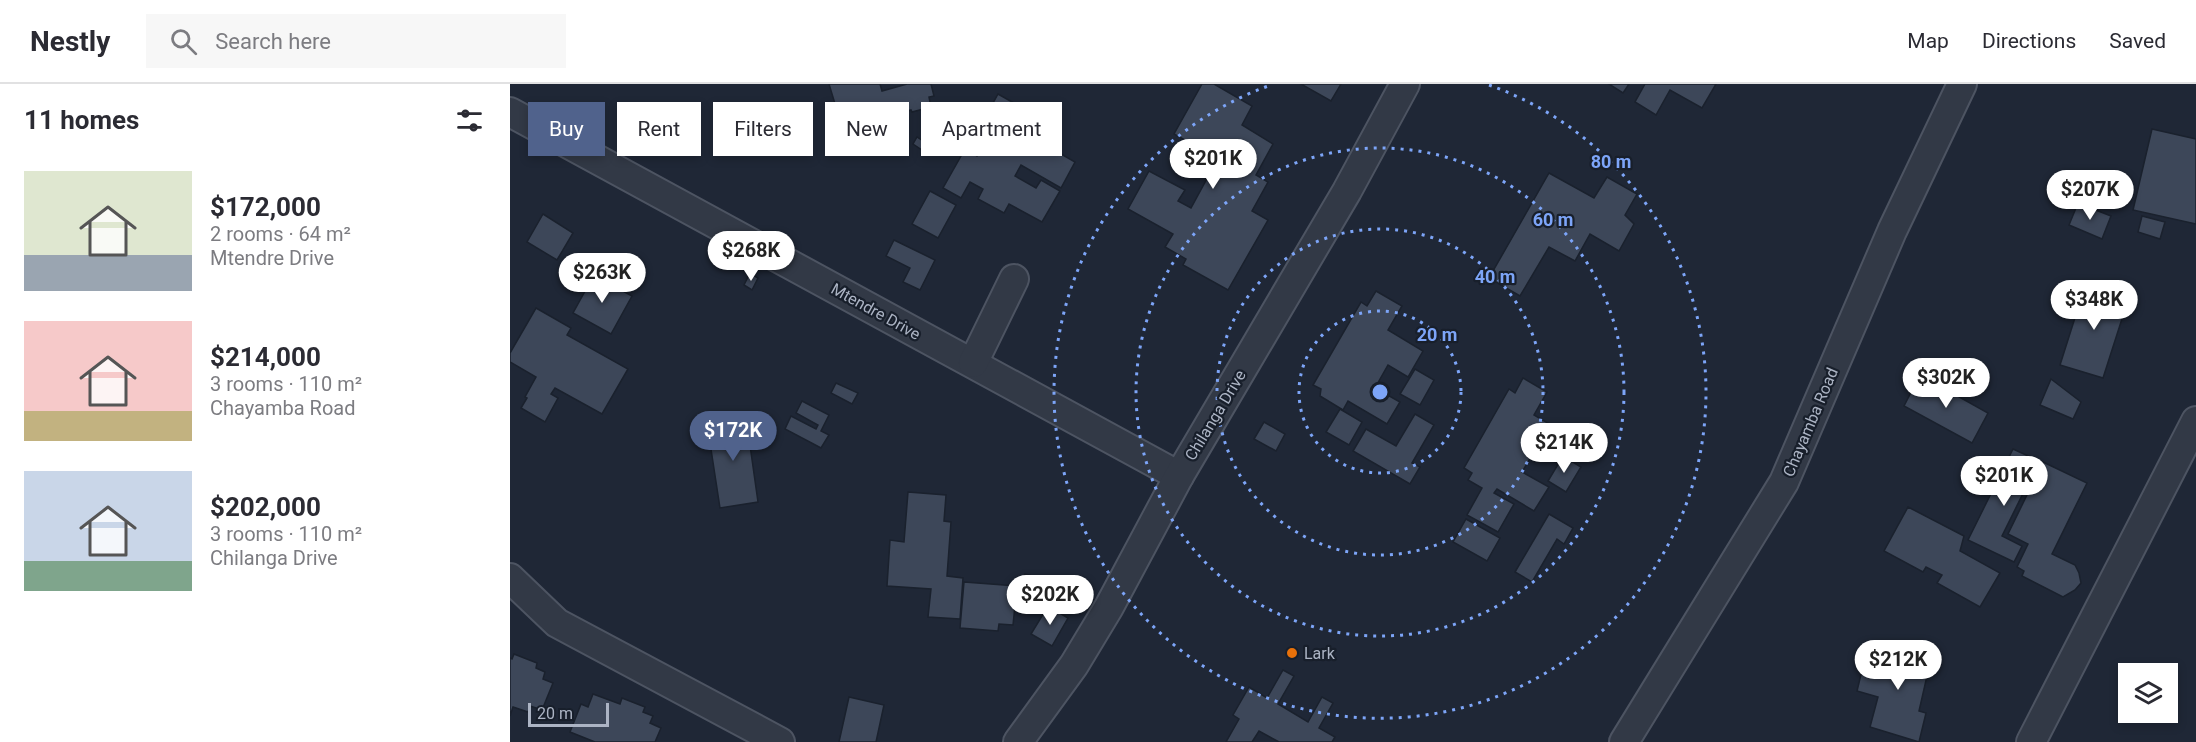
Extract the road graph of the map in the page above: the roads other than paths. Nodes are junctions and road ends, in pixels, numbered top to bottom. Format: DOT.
graph roads {
  1 [pos="1405,84"];
  2 [pos="1962,84"];
  3 [pos="510,112"];
  4 [pos="1014,279"];
  5 [pos="973,363"];
  6 [pos="2196,421"];
  7 [pos="1179,476"];
  8 [pos="510,578"];
  9 [pos="780,742"];
  10 [pos="1018,742"];
  11 [pos="1624,742"];
  12 [pos="2031,742"];
  1 -- 7 [label="street, Chilanga Drive"];
  2 -- 11 [label="street, Chayamba Road"];
  3 -- 5 [label="street, Mtendre Drive"];
  4 -- 5 [label="street"];
  5 -- 7 [label="street, Mtendre Drive"];
  6 -- 12 [label="street"];
  7 -- 10 [label="street, Chilanga Drive"];
  8 -- 9 [label="street"];
}
